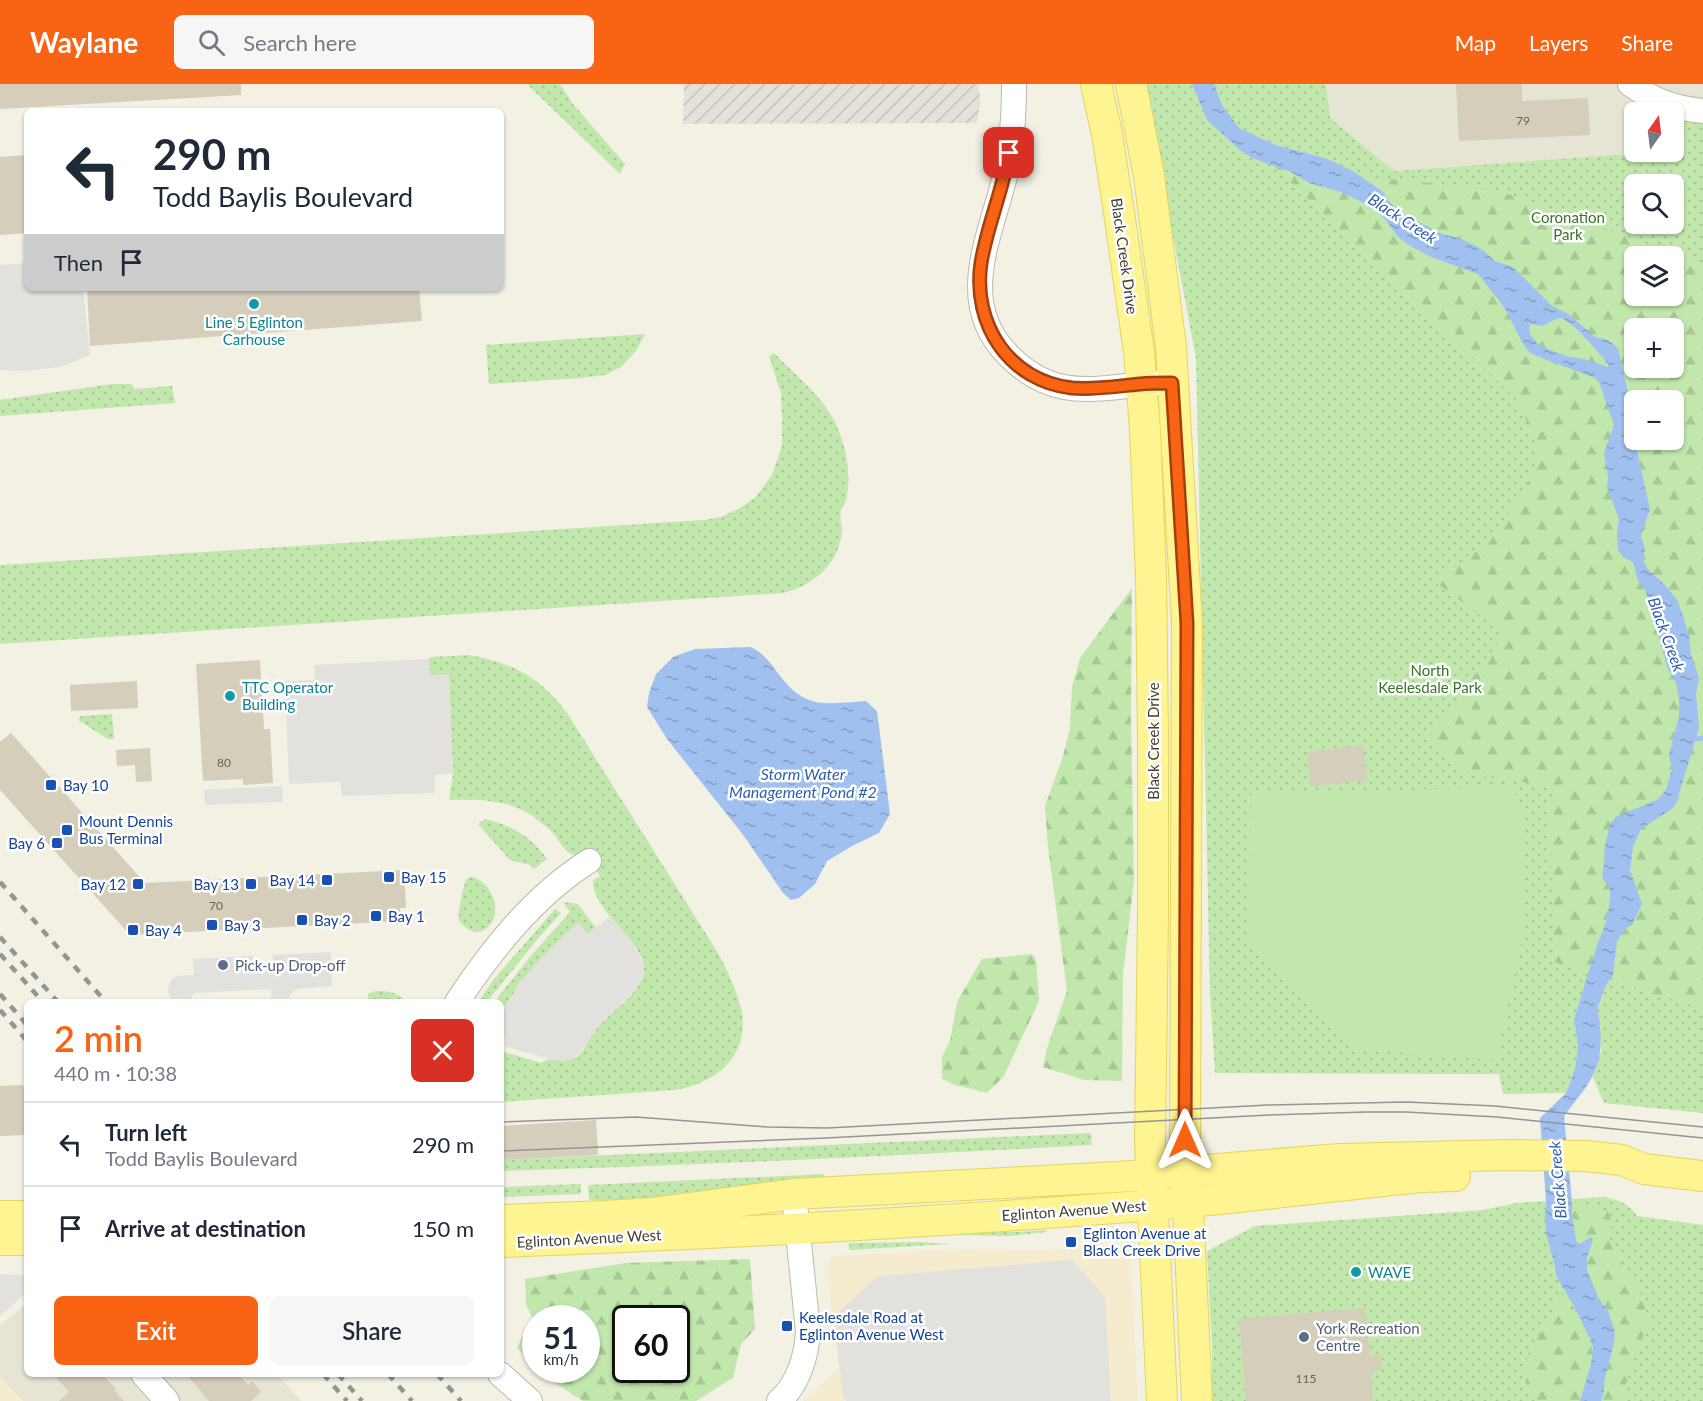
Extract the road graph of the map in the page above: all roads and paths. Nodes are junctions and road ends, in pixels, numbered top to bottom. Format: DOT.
graph roads {
  1 [pos="1014,84"];
  2 [pos="1096,84"];
  3 [pos="1131,84"];
  4 [pos="1630,84"];
  5 [pos="1703,111"];
  6 [pos="1172,383"];
  7 [pos="1141,384"];
  8 [pos="589,861"];
  9 [pos="459,999"];
  10 [pos="1510,1165"];
  11 [pos="1186,1171"];
  12 [pos="1152,1174"];
  13 [pos="1703,1176"];
  14 [pos="794,1194"];
  15 [pos="1187,1201"];
  16 [pos="1154,1205"];
  17 [pos="0,1216"];
  18 [pos="24,1216"];
  19 [pos="504,1220"];
  20 [pos="797,1228"];
  21 [pos="0,1240"];
  22 [pos="24,1240"];
  23 [pos="504,1242"];
  24 [pos="146,1377"];
  25 [pos="503,1377"];
  26 [pos="167,1401"];
  27 [pos="530,1401"];
  28 [pos="779,1401"];
  29 [pos="1162,1401"];
  30 [pos="1197,1401"];
  1 -- 7 [label="street"];
  2 -- 7 [label="main road, Black Creek Drive"];
  3 -- 6 [label="main road"];
  4 -- 5 [label="street"];
  6 -- 7 [label="street"];
  6 -- 11 [label="main road"];
  7 -- 12 [label="main road, Black Creek Drive"];
  8 -- 9 [label="street"];
  10 -- 11 [label="main road, Eglinton Avenue West"];
  10 -- 13 [label="main road, Eglinton Avenue West"];
  10 -- 15 [label="main road, Eglinton Avenue West"];
  11 -- 12 [label="main road, Eglinton Avenue West"];
  11 -- 15 [label="main road"];
  12 -- 14 [label="main road, Eglinton Avenue West"];
  12 -- 16 [label="main road, Black Creek Drive"];
  14 -- 19 [label="main road, Eglinton Avenue West"];
  14 -- 20 [label="street"];
  15 -- 16 [label="main road, Eglinton Avenue West"];
  15 -- 30 [label="main road"];
  16 -- 20 [label="main road, Eglinton Avenue West"];
  16 -- 29 [label="main road, Black Creek Drive"];
  17 -- 18 [label="main road"];
  20 -- 23 [label="main road, Eglinton Avenue West"];
  20 -- 28 [label="street"];
  21 -- 22 [label="main road"];
  24 -- 26 [label="street"];
  25 -- 27 [label="street"];
}
